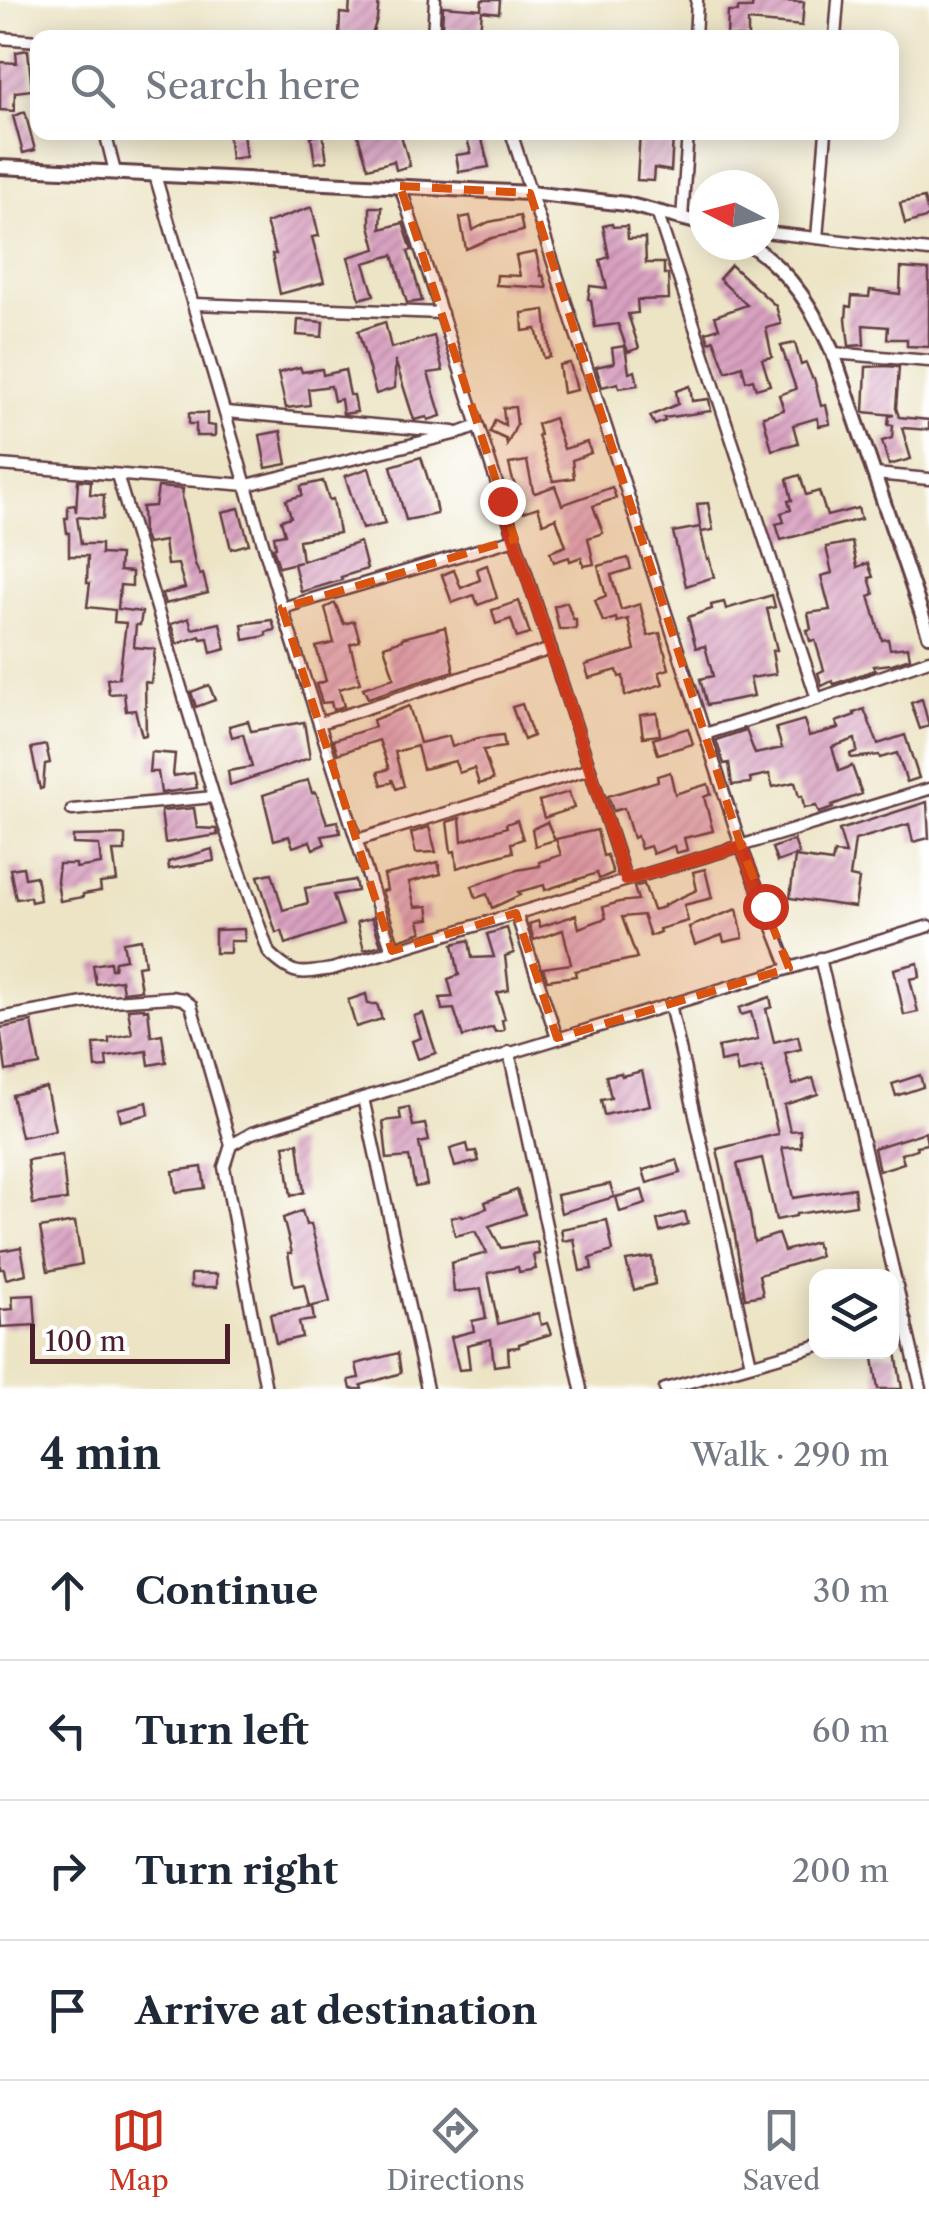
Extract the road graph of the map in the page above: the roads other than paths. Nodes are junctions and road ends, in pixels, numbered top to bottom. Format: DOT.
graph roads {
  1 [pos="434,0"];
  2 [pos="697,0"];
  3 [pos="838,0"];
  4 [pos="432,30"];
  5 [pos="695,30"];
  6 [pos="836,30"];
  7 [pos="0,38"];
  8 [pos="30,40"];
  9 [pos="107,140"];
  10 [pos="513,140"];
  11 [pos="687,140"];
  12 [pos="825,140"];
  13 [pos="0,167"];
  14 [pos="114,172"];
  15 [pos="156,174"];
  16 [pos="400,186"];
  17 [pos="530,193"];
  18 [pos="656,212"];
  19 [pos="682,218"];
  20 [pos="689,220"];
  21 [pos="779,234"];
  22 [pos="817,238"];
  23 [pos="929,251"];
  24 [pos="767,260"];
  25 [pos="194,304"];
  26 [pos="442,313"];
  27 [pos="833,353"];
  28 [pos="929,361"];
  29 [pos="226,412"];
  30 [pos="478,426"];
  31 [pos="462,432"];
  32 [pos="0,465"];
  33 [pos="875,474"];
  34 [pos="117,475"];
  35 [pos="929,479"];
  36 [pos="247,485"];
  37 [pos="515,539"];
  38 [pos="282,608"];
  39 [pos="929,635"];
  40 [pos="551,649"];
  41 [pos="929,660"];
  42 [pos="818,699"];
  43 [pos="320,723"];
  44 [pos="705,734"];
  45 [pos="590,769"];
  46 [pos="929,790"];
  47 [pos="214,797"];
  48 [pos="72,810"];
  49 [pos="357,840"];
  50 [pos="741,846"];
  51 [pos="626,880"];
  52 [pos="516,914"];
  53 [pos="929,926"];
  54 [pos="392,951"];
  55 [pos="820,958"];
  56 [pos="788,968"];
  57 [pos="670,1004"];
  58 [pos="0,1018"];
  59 [pos="557,1038"];
  60 [pos="509,1052"];
  61 [pos="364,1098"];
  62 [pos="231,1145"];
  63 [pos="906,1322"];
  64 [pos="899,1324"];
  65 [pos="809,1348"];
  66 [pos="751,1364"];
  67 [pos="266,1389"];
  68 [pos="427,1389"];
  69 [pos="581,1389"];
  70 [pos="665,1389"];
  71 [pos="921,1389"];
  1 -- 4 [label="street"];
  2 -- 5 [label="street"];
  3 -- 6 [label="street"];
  7 -- 8 [label="street"];
  9 -- 14 [label="street"];
  10 -- 17 [label="street"];
  11 -- 19 [label="street"];
  12 -- 22 [label="street"];
  13 -- 14 [label="street"];
  14 -- 15 [label="street"];
  15 -- 16 [label="street"];
  15 -- 25 [label="street"];
  16 -- 17 [label="street"];
  16 -- 26 [label="street"];
  17 -- 18 [label="street"];
  17 -- 44 [label="street"];
  18 -- 19 [label="street"];
  18 -- 42 [label="street"];
  19 -- 20 [label="street"];
  21 -- 22 [label="street"];
  22 -- 23 [label="street"];
  24 -- 27 [label="street"];
  25 -- 26 [label="street"];
  25 -- 29 [label="street"];
  26 -- 30 [label="street"];
  27 -- 28 [label="street"];
  27 -- 33 [label="street"];
  29 -- 31 [label="street"];
  29 -- 36 [label="street"];
  30 -- 31 [label="street"];
  30 -- 37 [label="street"];
  31 -- 36 [label="street"];
  32 -- 34 [label="street"];
  33 -- 35 [label="street"];
  33 -- 39 [label="street"];
  34 -- 36 [label="street"];
  34 -- 47 [label="street"];
  36 -- 38 [label="street"];
  37 -- 38 [label="street"];
  37 -- 40 [label="street"];
  38 -- 43 [label="street"];
  40 -- 43 [label="street"];
  40 -- 45 [label="street"];
  41 -- 42 [label="street"];
  42 -- 44 [label="street"];
  43 -- 49 [label="street"];
  44 -- 50 [label="street"];
  45 -- 49 [label="street"];
  45 -- 51 [label="street"];
  46 -- 50 [label="street"];
  47 -- 48 [label="street"];
  47 -- 54 [label="street"];
  49 -- 54 [label="street"];
  50 -- 51 [label="street"];
  50 -- 56 [label="street"];
  51 -- 52 [label="street"];
  52 -- 54 [label="street"];
  52 -- 59 [label="street"];
  53 -- 55 [label="street"];
  55 -- 56 [label="street"];
  55 -- 63 [label="street"];
  56 -- 57 [label="street"];
  57 -- 59 [label="street"];
  57 -- 66 [label="street"];
  58 -- 62 [label="street"];
  59 -- 60 [label="street"];
  60 -- 61 [label="street"];
  60 -- 69 [label="street"];
  61 -- 62 [label="street"];
  61 -- 68 [label="street"];
  62 -- 67 [label="street"];
  63 -- 64 [label="street"];
  63 -- 71 [label="street"];
  65 -- 66 [label="street"];
  66 -- 70 [label="street"];
}
